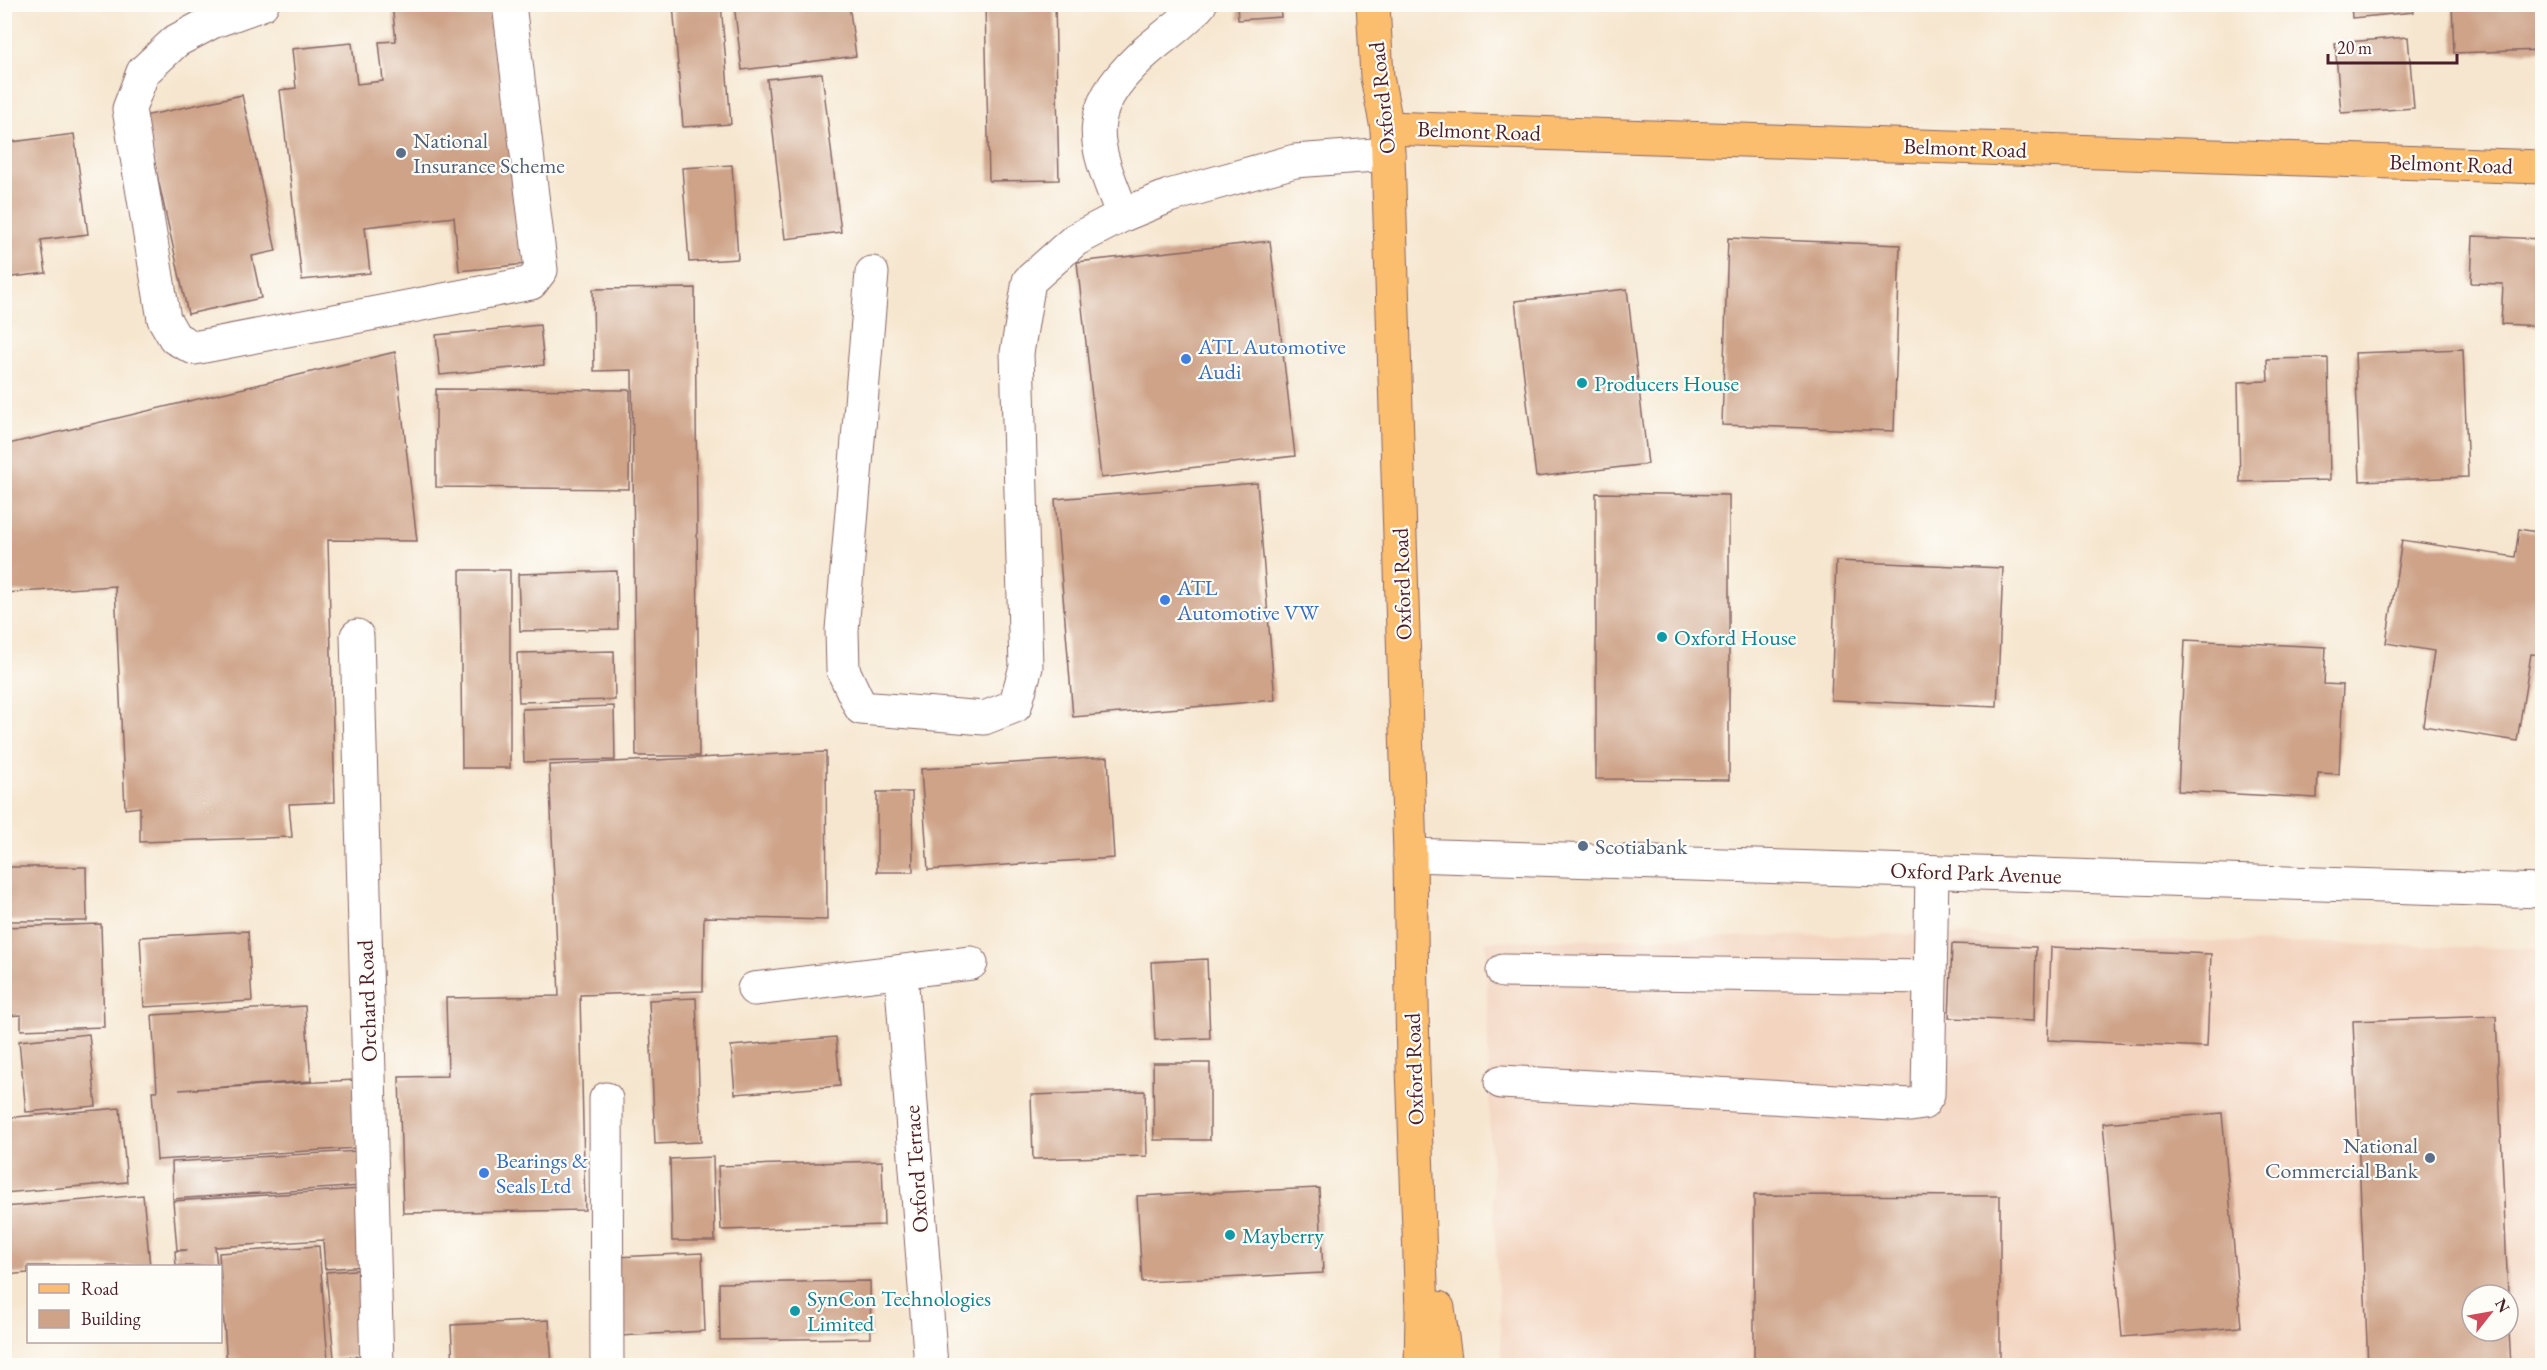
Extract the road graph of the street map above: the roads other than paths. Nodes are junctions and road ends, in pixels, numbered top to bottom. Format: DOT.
graph roads {
  1 [pos="262,4"];
  2 [pos="508,4"];
  3 [pos="1200,4"];
  4 [pos="1373,4"];
  5 [pos="1388,141"];
  6 [pos="2542,167"];
  7 [pos="1123,215"];
  8 [pos="872,273"];
  9 [pos="357,636"];
  10 [pos="1410,855"];
  11 [pos="1932,872"];
  12 [pos="2542,891"];
  13 [pos="971,963"];
  14 [pos="1503,971"];
  15 [pos="900,973"];
  16 [pos="1930,977"];
  17 [pos="754,989"];
  18 [pos="1501,1083"];
  19 [pos="606,1099"];
  20 [pos="1417,1164"];
  21 [pos="377,1365"];
  22 [pos="607,1365"];
  23 [pos="931,1365"];
  24 [pos="1421,1365"];
  25 [pos="1446,1365"];
  1 -- 2 [label="street"];
  3 -- 7 [label="street"];
  4 -- 5 [label="main road, Oxford Road"];
  5 -- 6 [label="main road, Belmont Road"];
  5 -- 7 [label="street"];
  5 -- 10 [label="main road, Oxford Road"];
  7 -- 8 [label="street"];
  9 -- 21 [label="street, Orchard Road"];
  10 -- 11 [label="street, Oxford Park Avenue"];
  10 -- 20 [label="main road, Oxford Road"];
  11 -- 12 [label="street, Oxford Park Avenue"];
  11 -- 16 [label="street"];
  13 -- 15 [label="street"];
  14 -- 16 [label="street"];
  15 -- 17 [label="street"];
  15 -- 23 [label="street, Oxford Terrace"];
  16 -- 18 [label="street"];
  19 -- 22 [label="street"];
  20 -- 24 [label="main road, Oxford Road"];
  20 -- 25 [label="main road, Oxford Road"];
}
